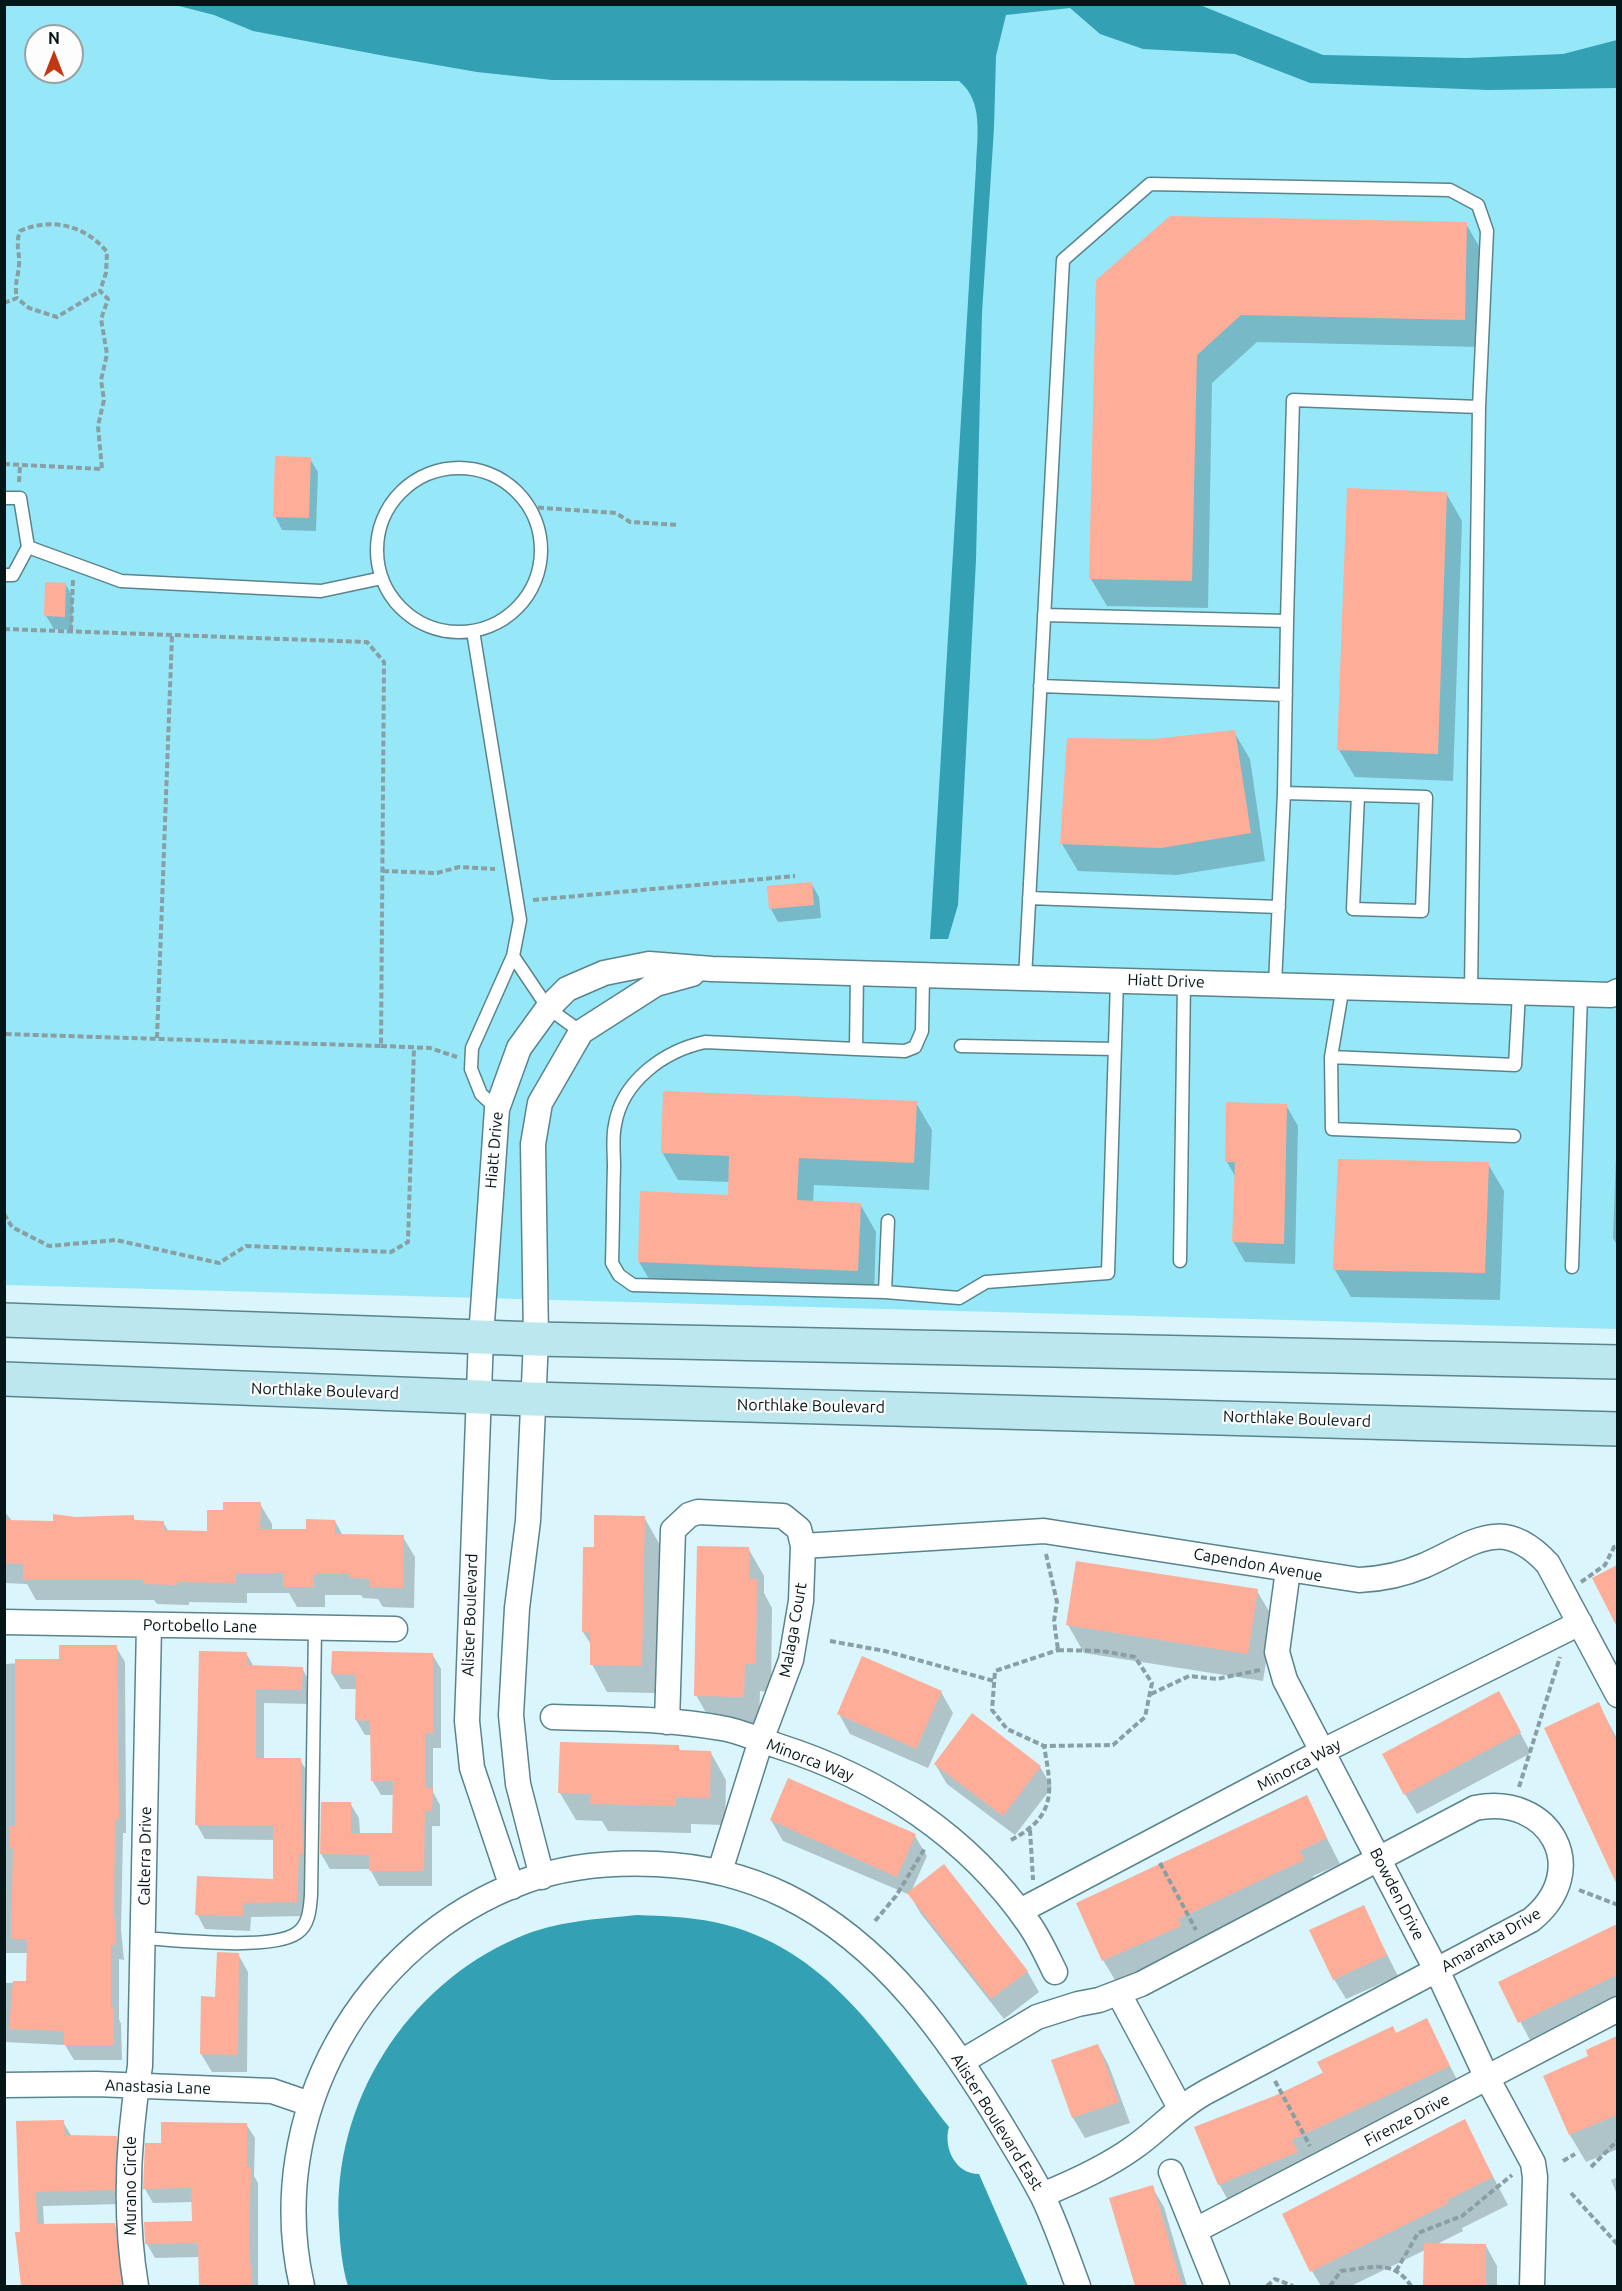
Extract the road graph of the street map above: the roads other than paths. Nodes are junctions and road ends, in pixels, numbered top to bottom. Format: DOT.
graph roads {
  1 [pos="1479,407"];
  2 [pos="4,498"];
  3 [pos="28,547"];
  4 [pos="4,575"];
  5 [pos="382,578"];
  6 [pos="1044,615"];
  7 [pos="1287,621"];
  8 [pos="473,631"];
  9 [pos="1040,686"];
  10 [pos="1286,695"];
  11 [pos="1284,793"];
  12 [pos="1358,795"];
  13 [pos="1029,898"];
  14 [pos="1279,907"];
  15 [pos="513,956"];
  16 [pos="712,969"];
  17 [pos="857,973"];
  18 [pos="923,975"];
  19 [pos="1025,978"];
  20 [pos="1117,980"];
  21 [pos="1184,982"];
  22 [pos="1275,984"];
  23 [pos="1343,987"];
  24 [pos="1471,991"];
  25 [pos="1617,991"];
  26 [pos="1519,993"];
  27 [pos="1581,994"];
  28 [pos="548,1008"];
  29 [pos="581,1032"];
  30 [pos="961,1046"];
  31 [pos="856,1049"];
  32 [pos="1115,1049"];
  33 [pos="1331,1057"];
  34 [pos="497,1109"];
  35 [pos="1514,1136"];
  36 [pos="888,1221"];
  37 [pos="1180,1261"];
  38 [pos="1572,1267"];
  39 [pos="885,1292"];
  40 [pos="4,1320"];
  41 [pos="480,1337"];
  42 [pos="536,1339"];
  43 [pos="1617,1362"];
  44 [pos="4,1379"];
  45 [pos="479,1397"];
  46 [pos="532,1399"];
  47 [pos="1617,1429"];
  48 [pos="803,1546"];
  49 [pos="1288,1570"];
  50 [pos="4,1622"];
  51 [pos="1580,1623"];
  52 [pos="149,1625"];
  53 [pos="315,1628"];
  54 [pos="395,1629"];
  55 [pos="1617,1695"];
  56 [pos="553,1717"];
  57 [pos="667,1722"];
  58 [pos="761,1740"];
  59 [pos="1323,1751"];
  60 [pos="1378,1858"];
  61 [pos="720,1871"];
  62 [pos="526,1881"];
  63 [pos="1027,1908"];
  64 [pos="143,1938"];
  65 [pos="1437,1971"];
  66 [pos="1055,1972"];
  67 [pos="1119,1994"];
  68 [pos="1617,2009"];
  69 [pos="961,2062"];
  70 [pos="1486,2076"];
  71 [pos="4,2085"];
  72 [pos="137,2086"];
  73 [pos="310,2104"];
  74 [pos="1180,2108"];
  75 [pos="1171,2172"];
  76 [pos="1042,2195"];
  77 [pos="1196,2230"];
  78 [pos="136,2286"];
  79 [pos="302,2286"];
  80 [pos="1078,2286"];
  81 [pos="1216,2286"];
  82 [pos="1532,2286"];
  1 -- 6 [label="lane"];
  1 -- 7 [label="lane"];
  1 -- 24 [label="lane"];
  2 -- 3 [label="lane"];
  3 -- 4 [label="lane"];
  3 -- 5 [label="lane"];
  5 -- 8 [label="lane"];
  5 -- 8 [label="lane"];
  6 -- 7 [label="lane"];
  6 -- 9 [label="lane"];
  7 -- 10 [label="lane"];
  8 -- 15 [label="lane"];
  9 -- 10 [label="lane"];
  9 -- 13 [label="lane"];
  10 -- 11 [label="lane"];
  11 -- 12 [label="lane"];
  11 -- 14 [label="lane"];
  12 -- 12 [label="lane"];
  13 -- 14 [label="lane"];
  13 -- 19 [label="lane"];
  14 -- 22 [label="lane"];
  15 -- 28 [label="lane"];
  15 -- 34 [label="lane"];
  16 -- 17 [label="street, Hiatt Drive"];
  16 -- 28 [label="street, Hiatt Drive"];
  16 -- 29 [label="street, Hiatt Drive"];
  17 -- 18 [label="street, Hiatt Drive"];
  17 -- 31 [label="lane"];
  18 -- 19 [label="street, Hiatt Drive"];
  18 -- 31 [label="lane"];
  19 -- 20 [label="street, Hiatt Drive"];
  20 -- 21 [label="street, Hiatt Drive"];
  20 -- 32 [label="lane"];
  21 -- 22 [label="street, Hiatt Drive"];
  21 -- 37 [label="lane"];
  22 -- 23 [label="street, Hiatt Drive"];
  23 -- 24 [label="street, Hiatt Drive"];
  23 -- 33 [label="lane"];
  24 -- 26 [label="street, Hiatt Drive"];
  25 -- 27 [label="street, Hiatt Drive"];
  26 -- 27 [label="street, Hiatt Drive"];
  26 -- 33 [label="lane"];
  27 -- 38 [label="lane"];
  28 -- 29 [label="lane"];
  28 -- 34 [label="street, Hiatt Drive"];
  29 -- 42 [label="street, Hiatt Drive"];
  30 -- 32 [label="lane"];
  31 -- 39 [label="lane"];
  32 -- 39 [label="lane"];
  33 -- 35 [label="lane"];
  34 -- 41 [label="street, Hiatt Drive"];
  36 -- 39 [label="lane"];
  40 -- 41 [label="main road"];
  41 -- 42 [label="main road"];
  41 -- 45 [label="street, Alister Boulevard"];
  42 -- 43 [label="main road"];
  42 -- 46 [label="street"];
  44 -- 45 [label="main road, Northlake Boulevard"];
  45 -- 46 [label="main road, Northlake Boulevard"];
  45 -- 62 [label="street, Alister Boulevard"];
  46 -- 47 [label="main road, Northlake Boulevard"];
  46 -- 62 [label="street"];
  48 -- 49 [label="street, Capendon Avenue"];
  48 -- 57 [label="street, Malaga Court"];
  48 -- 58 [label="street, Malaga Court"];
  49 -- 51 [label="street, Capendon Avenue"];
  49 -- 59 [label="street, Bowden Drive"];
  50 -- 52 [label="street, Portobello Lane"];
  51 -- 55 [label="street, Capendon Avenue"];
  51 -- 59 [label="street, Minorca Way"];
  52 -- 53 [label="street, Portobello Lane"];
  52 -- 64 [label="street, Calterra Drive"];
  53 -- 54 [label="street, Portobello Lane"];
  53 -- 64 [label="lane"];
  56 -- 57 [label="street, Minorca Way"];
  57 -- 58 [label="street, Minorca Way"];
  58 -- 61 [label="street, Malaga Court"];
  58 -- 63 [label="street, Minorca Way"];
  59 -- 60 [label="street, Bowden Drive"];
  59 -- 63 [label="street, Minorca Way"];
  60 -- 65 [label="street, Bowden Drive"];
  60 -- 65 [label="street, Amaranta Drive"];
  60 -- 67 [label="street, Amaranta Drive"];
  61 -- 62 [label="street, Alister Boulevard East"];
  61 -- 69 [label="street, Alister Boulevard East"];
  62 -- 73 [label="street, Alister Boulevard East"];
  63 -- 66 [label="street, Minorca Way"];
  64 -- 72 [label="street, Calterra Drive"];
  65 -- 70 [label="street, Bowden Drive"];
  65 -- 74 [label="street, Amaranta Drive"];
  67 -- 69 [label="street, Amaranta Drive"];
  67 -- 74 [label="street"];
  68 -- 70 [label="street, Firenze Drive"];
  69 -- 76 [label="street, Alister Boulevard East"];
  70 -- 77 [label="street, Firenze Drive"];
  70 -- 82 [label="street, Bowden Drive"];
  71 -- 72 [label="street, Anastasia Lane"];
  72 -- 73 [label="street, Anastasia Lane"];
  72 -- 78 [label="street, Murano Circle"];
  73 -- 79 [label="street, Alister Boulevard East"];
  74 -- 76 [label="street, Amaranta Drive"];
  75 -- 77 [label="street"];
  76 -- 80 [label="street, Alister Boulevard East"];
  77 -- 81 [label="street"];
}
